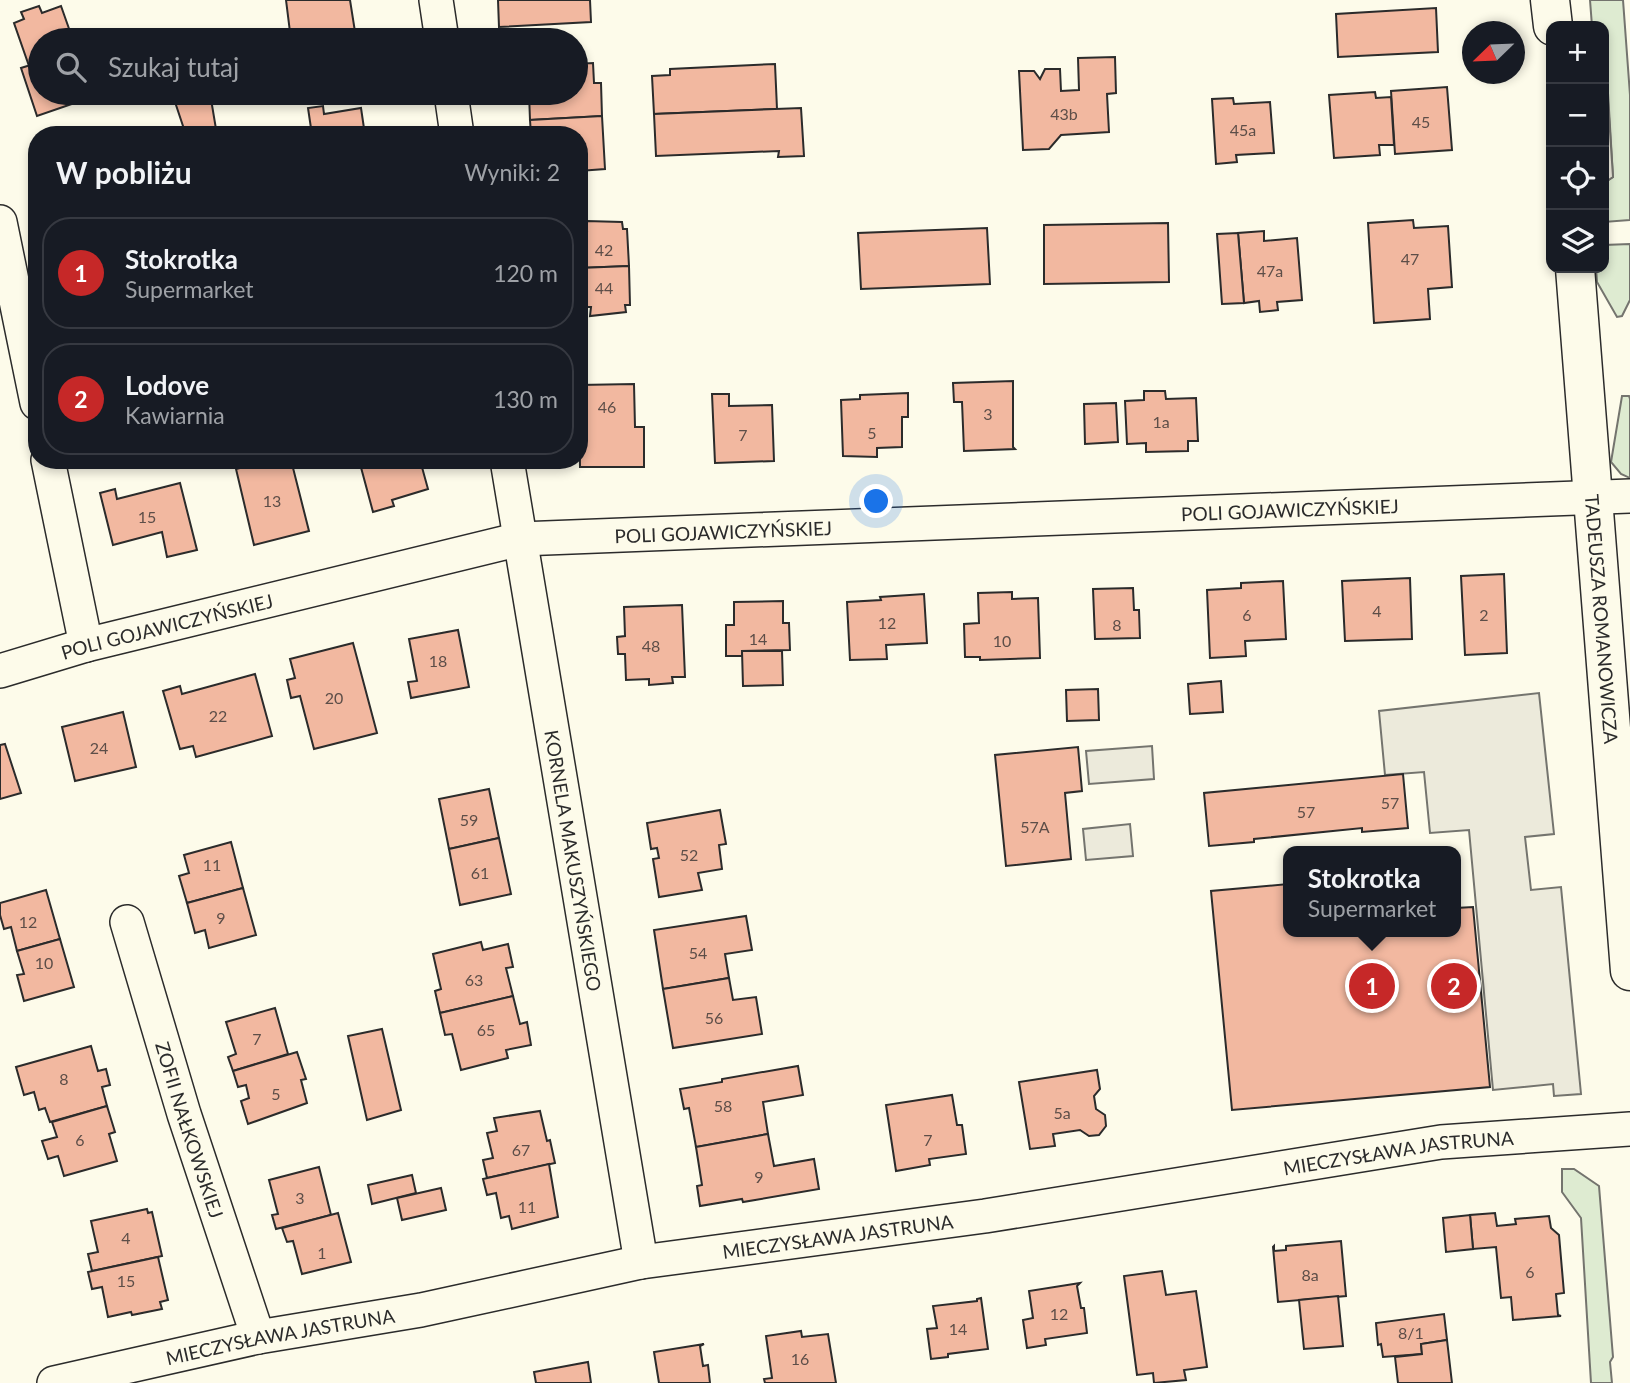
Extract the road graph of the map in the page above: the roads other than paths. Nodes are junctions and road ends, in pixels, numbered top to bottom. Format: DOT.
graph roads {
  1 [pos="436,0"];
  2 [pos="1550,0"];
  3 [pos="1552,21"];
  4 [pos="441,28"];
  5 [pos="453,105"];
  6 [pos="456,126"];
  7 [pos="0,222"];
  8 [pos="1575,273"];
  9 [pos="28,359"];
  10 [pos="50,469"];
  11 [pos="509,469"];
  12 [pos="1630,496"];
  13 [pos="1592,497"];
  14 [pos="520,539"];
  15 [pos="86,645"];
  16 [pos="0,671"];
  17 [pos="127,922"];
  18 [pos="1630,971"];
  19 [pos="1630,1129"];
  20 [pos="641,1262"];
  21 [pos="258,1337"];
  22 [pos="54,1383"];
  1 -- 4 [label="street"];
  2 -- 3 [label="street"];
  5 -- 6 [label="street"];
  7 -- 9 [label="street"];
  8 -- 13 [label="street, TADEUSZA ROMANOWICZA"];
  10 -- 15 [label="street"];
  11 -- 14 [label="street, KORNELA MAKUSZYŃSKIEGO"];
  12 -- 13 [label="street, POLI GOJAWICZYŃSKIEJ"];
  13 -- 14 [label="street, POLI GOJAWICZYŃSKIEJ"];
  13 -- 18 [label="street, TADEUSZA ROMANOWICZA"];
  14 -- 15 [label="street, POLI GOJAWICZYŃSKIEJ"];
  14 -- 20 [label="street, KORNELA MAKUSZYŃSKIEGO"];
  15 -- 16 [label="street, POLI GOJAWICZYŃSKIEJ"];
  17 -- 21 [label="street, ZOFII NAŁKOWSKIEJ"];
  19 -- 20 [label="street, MIECZYSŁAWA JASTRUNA"];
  20 -- 21 [label="street, MIECZYSŁAWA JASTRUNA"];
  21 -- 22 [label="street, MIECZYSŁAWA JASTRUNA"];
}
